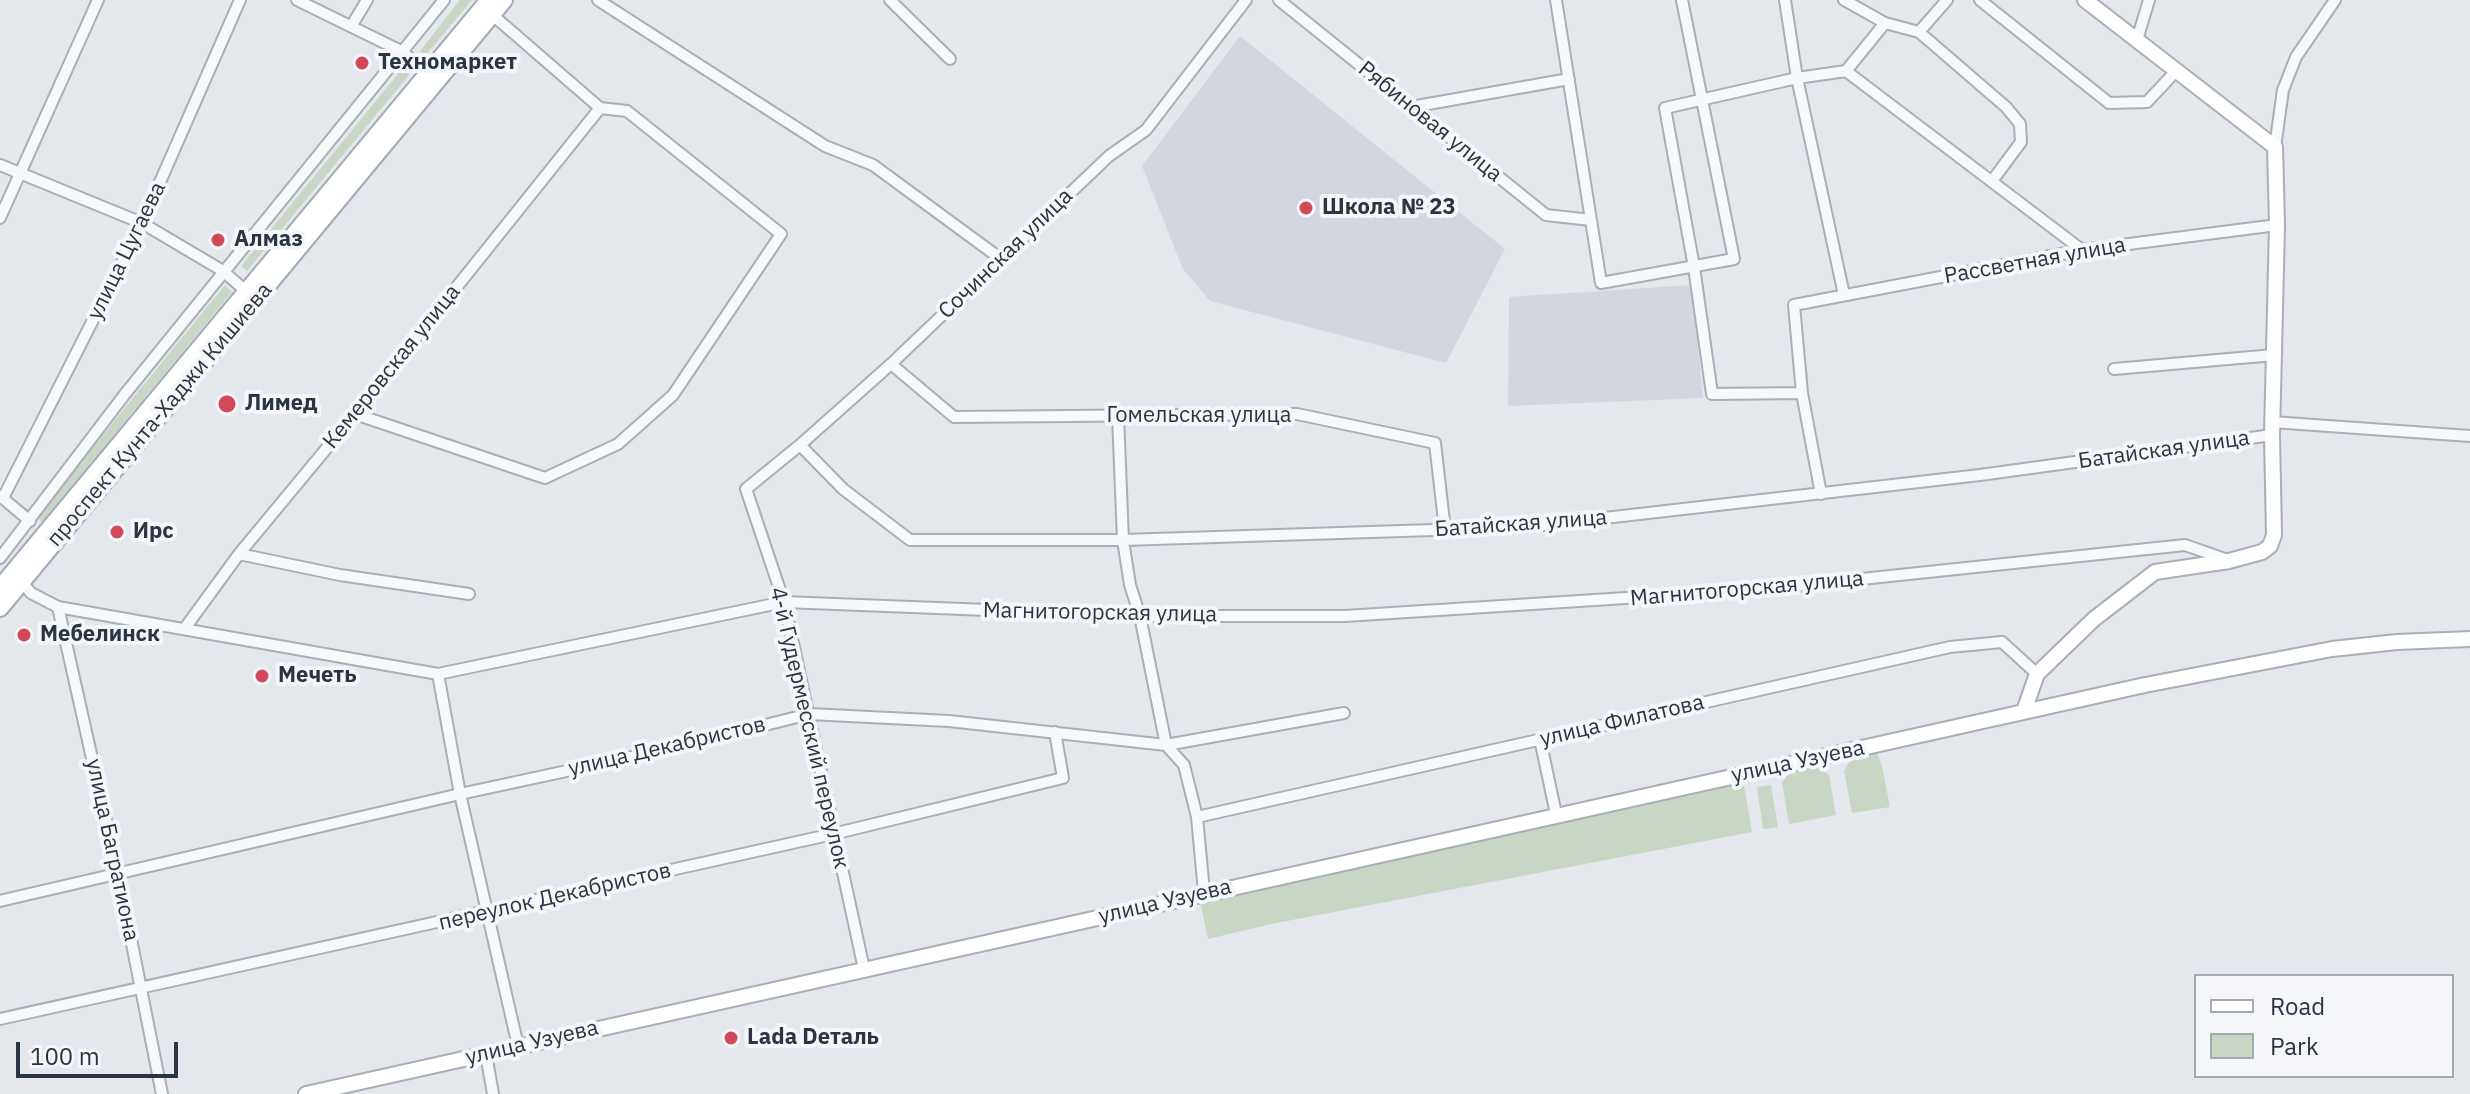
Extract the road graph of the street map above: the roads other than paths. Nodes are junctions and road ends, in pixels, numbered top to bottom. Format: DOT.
graph roads {
  1 [pos="98,0"];
  2 [pos="240,0"];
  3 [pos="297,0"];
  4 [pos="367,0"];
  5 [pos="444,0"];
  6 [pos="504,0"];
  7 [pos="598,0"];
  8 [pos="890,0"];
  9 [pos="1246,0"];
  10 [pos="1279,0"];
  11 [pos="1556,0"];
  12 [pos="1682,0"];
  13 [pos="1785,0"];
  14 [pos="1844,0"];
  15 [pos="1947,0"];
  16 [pos="1980,0"];
  17 [pos="2085,0"];
  18 [pos="2149,0"];
  19 [pos="2335,0"];
  20 [pos="488,7"];
  21 [pos="1885,23"];
  22 [pos="352,25"];
  23 [pos="1919,32"];
  24 [pos="2137,40"];
  25 [pos="403,52"];
  26 [pos="950,59"];
  27 [pos="2177,70"];
  28 [pos="1846,71"];
  29 [pos="427,74"];
  30 [pos="1797,78"];
  31 [pos="1569,79"];
  32 [pos="1703,99"];
  33 [pos="1411,107"];
  34 [pos="600,108"];
  35 [pos="413,109"];
  36 [pos="2275,147"];
  37 [pos="0,165"];
  38 [pos="21,173"];
  39 [pos="1992,181"];
  40 [pos="0,218"];
  41 [pos="1591,220"];
  42 [pos="142,223"];
  43 [pos="2277,225"];
  44 [pos="2082,250"];
  45 [pos="1001,259"];
  46 [pos="1694,267"];
  47 [pos="223,271"];
  48 [pos="248,291"];
  49 [pos="1844,295"];
  50 [pos="238,322"];
  51 [pos="2274,355"];
  52 [pos="891,364"];
  53 [pos="2114,369"];
  54 [pos="1802,393"];
  55 [pos="355,414"];
  56 [pos="1118,416"];
  57 [pos="2272,429"];
  58 [pos="2470,436"];
  59 [pos="800,445"];
  60 [pos="746,489"];
  61 [pos="1821,494"];
  62 [pos="2,497"];
  63 [pos="30,521"];
  64 [pos="1445,530"];
  65 [pos="1123,540"];
  66 [pos="32,549"];
  67 [pos="239,554"];
  68 [pos="0,558"];
  69 [pos="2229,561"];
  70 [pos="22,582"];
  71 [pos="0,588"];
  72 [pos="469,594"];
  73 [pos="784,602"];
  74 [pos="58,607"];
  75 [pos="0,608"];
  76 [pos="1140,616"];
  77 [pos="185,628"];
  78 [pos="2470,639"];
  79 [pos="438,674"];
  80 [pos="2037,674"];
  81 [pos="2024,711"];
  82 [pos="1344,713"];
  83 [pos="809,714"];
  84 [pos="1055,732"];
  85 [pos="1540,739"];
  86 [pos="1166,745"];
  87 [pos="460,794"];
  88 [pos="1556,814"];
  89 [pos="1197,817"];
  90 [pos="833,834"];
  91 [pos="118,874"];
  92 [pos="1204,892"];
  93 [pos="0,901"];
  94 [pos="487,912"];
  95 [pos="864,969"];
  96 [pos="141,987"];
  97 [pos="0,1019"];
  98 [pos="518,1046"];
  99 [pos="486,1054"];
  100 [pos="162,1094"];
  101 [pos="306,1094"];
  102 [pos="493,1094"];
  1 -- 38 [label="street"];
  2 -- 42 [label="street, улица Цугаева"];
  3 -- 22 [label="street"];
  4 -- 22 [label="street"];
  5 -- 25 [label="street"];
  6 -- 20 [label="main road, проспект Кунта-Хаджи Кишиева"];
  7 -- 45 [label="street"];
  8 -- 26 [label="street"];
  9 -- 45 [label="street, Сочинская улица"];
  10 -- 33 [label="street, Рябиновая улица"];
  11 -- 31 [label="street"];
  12 -- 32 [label="street"];
  13 -- 30 [label="street"];
  14 -- 21 [label="street"];
  15 -- 23 [label="street"];
  16 -- 27 [label="street"];
  17 -- 24 [label="main road"];
  18 -- 24 [label="street"];
  19 -- 36 [label="street"];
  20 -- 29 [label="main road, проспект Кунта-Хаджи Кишиева"];
  20 -- 34 [label="street"];
  20 -- 35 [label="main road, проспект Кунта-Хаджи Кишиева"];
  21 -- 23 [label="street"];
  21 -- 28 [label="street"];
  22 -- 25 [label="street"];
  23 -- 39 [label="street"];
  24 -- 27 [label="main road"];
  25 -- 29 [label="street"];
  25 -- 47 [label="street"];
  27 -- 36 [label="main road"];
  28 -- 30 [label="street"];
  28 -- 39 [label="street"];
  29 -- 35 [label="street"];
  29 -- 48 [label="main road, проспект Кунта-Хаджи Кишиева"];
  30 -- 32 [label="street"];
  30 -- 49 [label="street"];
  31 -- 33 [label="street"];
  31 -- 41 [label="street"];
  32 -- 46 [label="street"];
  32 -- 46 [label="street"];
  33 -- 41 [label="street, Рябиновая улица"];
  34 -- 55 [label="street, Кемеровская улица"];
  34 -- 55 [label="street"];
  35 -- 50 [label="main road, проспект Кунта-Хаджи Кишиева"];
  36 -- 43 [label="main road"];
  37 -- 38 [label="street"];
  38 -- 40 [label="street"];
  38 -- 42 [label="street"];
  39 -- 44 [label="street"];
  41 -- 46 [label="street"];
  42 -- 47 [label="street"];
  42 -- 62 [label="street, улица Цугаева"];
  43 -- 44 [label="street, Рассветная улица"];
  43 -- 51 [label="main road"];
  44 -- 49 [label="street, Рассветная улица"];
  45 -- 52 [label="street, Сочинская улица"];
  46 -- 54 [label="street"];
  47 -- 48 [label="street"];
  47 -- 63 [label="street"];
  48 -- 50 [label="street"];
  48 -- 66 [label="main road, проспект Кунта-Хаджи Кишиева"];
  49 -- 54 [label="street, Рассветная улица"];
  50 -- 70 [label="main road, проспект Кунта-Хаджи Кишиева"];
  51 -- 53 [label="street"];
  51 -- 57 [label="main road"];
  52 -- 56 [label="street, Гомельская улица"];
  52 -- 59 [label="street, Сочинская улица"];
  54 -- 61 [label="street"];
  55 -- 67 [label="street, Кемеровская улица"];
  56 -- 64 [label="street, Гомельская улица"];
  56 -- 65 [label="street"];
  57 -- 58 [label="street, Батайская улица"];
  57 -- 61 [label="street, Батайская улица"];
  57 -- 69 [label="main road"];
  59 -- 60 [label="street, Сочинская улица"];
  59 -- 65 [label="street, Батайская улица"];
  60 -- 73 [label="street, 4-й Гудермесский переулок"];
  61 -- 64 [label="street, Батайская улица"];
  62 -- 63 [label="street"];
  63 -- 68 [label="street"];
  64 -- 65 [label="street, Батайская улица"];
  65 -- 76 [label="street"];
  66 -- 70 [label="street"];
  66 -- 71 [label="main road, проспект Кунта-Хаджи Кишиева"];
  67 -- 72 [label="street"];
  67 -- 77 [label="street, Кемеровская улица"];
  69 -- 76 [label="street, Магнитогорская улица"];
  69 -- 80 [label="main road"];
  70 -- 74 [label="street, Магнитогорская улица"];
  70 -- 75 [label="main road, проспект Кунта-Хаджи Кишиева"];
  73 -- 76 [label="street, Магнитогорская улица"];
  73 -- 79 [label="street, Магнитогорская улица"];
  73 -- 83 [label="street, 4-й Гудермесский переулок"];
  74 -- 77 [label="street, Магнитогорская улица"];
  74 -- 91 [label="street, улица Багратиона"];
  76 -- 86 [label="street"];
  77 -- 79 [label="street, Магнитогорская улица"];
  78 -- 81 [label="main road, улица Узуева"];
  79 -- 87 [label="street"];
  80 -- 81 [label="main road"];
  80 -- 85 [label="street, улица Филатова"];
  81 -- 88 [label="main road, улица Узуева"];
  82 -- 86 [label="street, улица Декабристов"];
  83 -- 84 [label="street, улица Декабристов"];
  83 -- 87 [label="street, улица Декабристов"];
  83 -- 90 [label="street, 4-й Гудермесский переулок"];
  84 -- 86 [label="street, улица Декабристов"];
  84 -- 90 [label="street, переулок Декабристов"];
  85 -- 88 [label="street"];
  85 -- 89 [label="street, улица Филатова"];
  86 -- 89 [label="street"];
  87 -- 91 [label="street, улица Декабристов"];
  87 -- 94 [label="street"];
  88 -- 92 [label="main road, улица Узуева"];
  89 -- 92 [label="street"];
  90 -- 94 [label="street, переулок Декабристов"];
  90 -- 95 [label="street, 4-й Гудермесский переулок"];
  91 -- 93 [label="street, улица Декабристов"];
  91 -- 96 [label="street, улица Багратиона"];
  92 -- 95 [label="main road, улица Узуева"];
  94 -- 96 [label="street, переулок Декабристов"];
  94 -- 98 [label="street"];
  95 -- 98 [label="main road, улица Узуева"];
  96 -- 97 [label="street, переулок Декабристов"];
  96 -- 100 [label="street, улица Багратиона"];
  98 -- 99 [label="main road, улица Узуева"];
  99 -- 101 [label="main road, улица Узуева"];
  99 -- 102 [label="street"];
}
